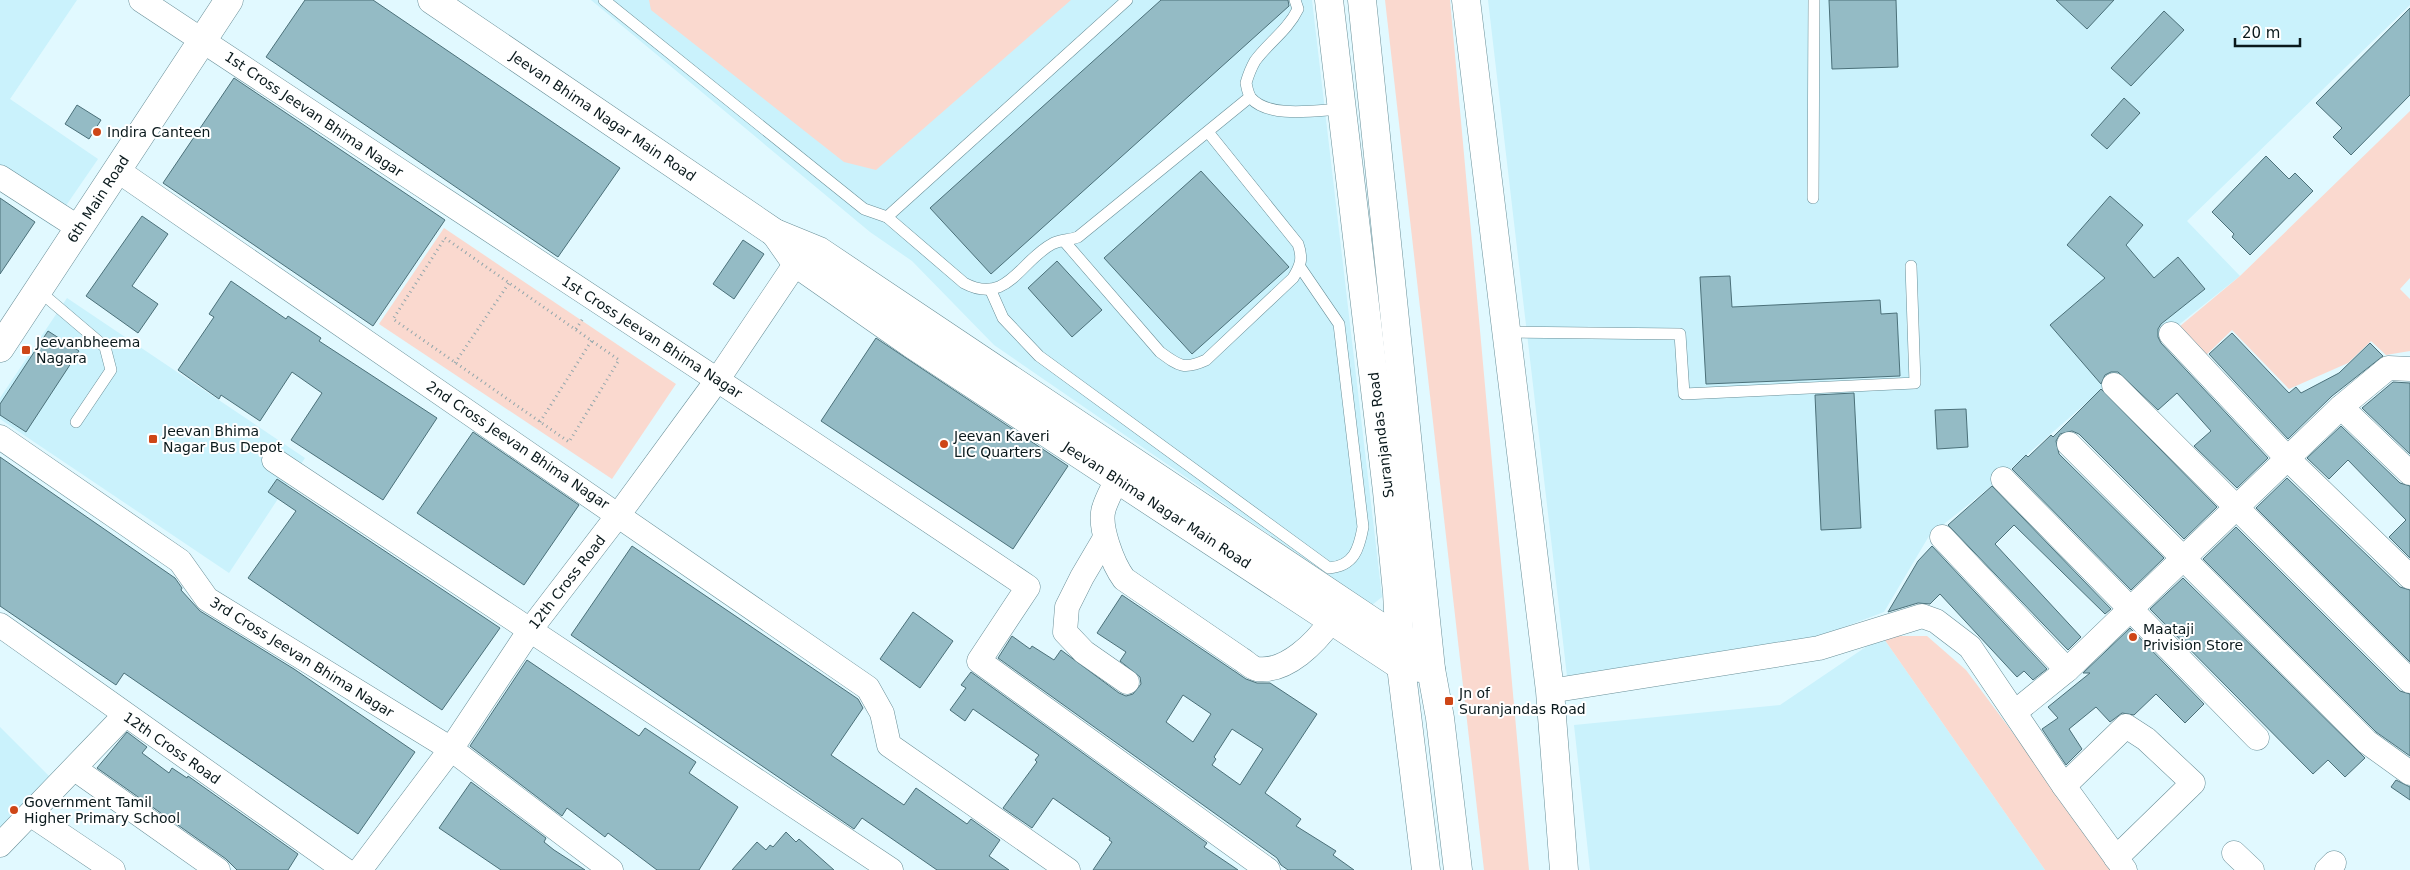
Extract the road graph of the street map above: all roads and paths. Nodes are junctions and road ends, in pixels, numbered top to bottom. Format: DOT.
graph roads {
  1 [pos="141,0"];
  2 [pos="229,0"];
  3 [pos="432,0"];
  4 [pos="604,0"];
  5 [pos="1127,0"];
  6 [pos="1295,0"];
  7 [pos="1328,0"];
  8 [pos="1362,0"];
  9 [pos="1466,0"];
  10 [pos="1814,0"];
  11 [pos="201,40"];
  12 [pos="1250,97"];
  13 [pos="1343,109"];
  14 [pos="1208,132"];
  15 [pos="117,170"];
  16 [pos="0,177"];
  17 [pos="1813,198"];
  18 [pos="887,218"];
  19 [pos="79,228"];
  20 [pos="1064,241"];
  21 [pos="804,255"];
  22 [pos="1912,266"];
  23 [pos="1300,267"];
  24 [pos="509,283"];
  25 [pos="38,290"];
  26 [pos="991,291"];
  27 [pos="1508,332"];
  28 [pos="2171,334"];
  29 [pos="592,340"];
  30 [pos="0,348"];
  31 [pos="455,363"];
  32 [pos="2410,369"];
  33 [pos="718,379"];
  34 [pos="2114,385"];
  35 [pos="2342,407"];
  36 [pos="76,422"];
  37 [pos="540,422"];
  38 [pos="0,438"];
  39 [pos="2069,444"];
  40 [pos="2287,458"];
  41 [pos="274,460"];
  42 [pos="2410,473"];
  43 [pos="1117,478"];
  44 [pos="2003,480"];
  45 [pos="2235,508"];
  46 [pos="619,514"];
  47 [pos="1942,537"];
  48 [pos="1105,538"];
  49 [pos="2184,558"];
  50 [pos="2410,577"];
  51 [pos="2131,611"];
  52 [pos="1332,620"];
  53 [pos="0,625"];
  54 [pos="530,630"];
  55 [pos="1401,653"];
  56 [pos="1430,658"];
  57 [pos="2067,670"];
  58 [pos="2410,681"];
  59 [pos="1127,682"];
  60 [pos="1550,691"];
  61 [pos="2015,712"];
  62 [pos="125,715"];
  63 [pos="2257,738"];
  64 [pos="451,749"];
  65 [pos="74,769"];
  66 [pos="2410,773"];
  67 [pos="2064,786"];
  68 [pos="30,814"];
  69 [pos="0,845"];
  70 [pos="2234,853"];
  71 [pos="2120,864"];
  72 [pos="113,870"];
  73 [pos="218,870"];
  74 [pos="345,870"];
  75 [pos="360,870"];
  76 [pos="611,870"];
  77 [pos="890,870"];
  78 [pos="1068,870"];
  79 [pos="1268,870"];
  80 [pos="1426,870"];
  81 [pos="1458,870"];
  82 [pos="1564,870"];
  83 [pos="2252,870"];
  1 -- 11 [label="street, 1st Cross Jeevan Bhima Nagar"];
  2 -- 11 [label="main road, 6th Main Road"];
  3 -- 21 [label="main road, Jeevan Bhima Nagar Main Road"];
  4 -- 18 [label="lane"];
  5 -- 18 [label="lane"];
  6 -- 12 [label="lane"];
  7 -- 13 [label="main road, Suranjandas Road"];
  8 -- 56 [label="main road, Suranjandas Road"];
  9 -- 27 [label="main road"];
  10 -- 17 [label="lane"];
  11 -- 15 [label="main road, 6th Main Road"];
  11 -- 33 [label="street, 1st Cross Jeevan Bhima Nagar"];
  12 -- 13 [label="lane"];
  12 -- 14 [label="lane"];
  13 -- 55 [label="main road, Suranjandas Road"];
  14 -- 20 [label="lane"];
  14 -- 23 [label="lane"];
  15 -- 19 [label="main road, 6th Main Road"];
  15 -- 46 [label="street, 2nd Cross Jeevan Bhima Nagar"];
  16 -- 19 [label="street"];
  18 -- 26 [label="lane"];
  19 -- 25 [label="main road, 6th Main Road"];
  20 -- 23 [label="lane"];
  20 -- 26 [label="lane"];
  21 -- 33 [label="street, 12th Cross Road"];
  21 -- 43 [label="main road, Jeevan Bhima Nagar Main Road"];
  21 -- 55 [label="main road, Jeevan Bhima Nagar Main Road"];
  22 -- 27 [label="lane"];
  23 -- 26 [label="lane"];
  24 -- 29 [label="path"];
  24 -- 31 [label="path"];
  24 -- 31 [label="path"];
  25 -- 30 [label="main road, 6th Main Road"];
  25 -- 36 [label="lane"];
  27 -- 60 [label="main road"];
  28 -- 40 [label="street"];
  29 -- 37 [label="path"];
  29 -- 37 [label="path"];
  31 -- 37 [label="path"];
  32 -- 35 [label="street"];
  33 -- 46 [label="street, 12th Cross Road"];
  33 -- 79 [label="street, 1st Cross Jeevan Bhima Nagar"];
  34 -- 45 [label="street"];
  35 -- 40 [label="street"];
  35 -- 42 [label="street"];
  38 -- 64 [label="street, 3rd Cross Jeevan Bhima Nagar"];
  39 -- 49 [label="street"];
  40 -- 45 [label="street"];
  40 -- 50 [label="street"];
  41 -- 54 [label="street"];
  43 -- 48 [label="street"];
  43 -- 52 [label="main road, Jeevan Bhima Nagar Main Road"];
  44 -- 51 [label="street"];
  45 -- 49 [label="street"];
  45 -- 58 [label="street"];
  46 -- 54 [label="street, 12th Cross Road"];
  46 -- 78 [label="street, 2nd Cross Jeevan Bhima Nagar"];
  47 -- 57 [label="street"];
  48 -- 52 [label="street"];
  48 -- 59 [label="street"];
  49 -- 51 [label="street"];
  49 -- 66 [label="street"];
  51 -- 57 [label="street"];
  51 -- 63 [label="street"];
  52 -- 55 [label="main road, Jeevan Bhima Nagar Main Road"];
  53 -- 62 [label="street, 12th Cross Road"];
  54 -- 64 [label="street, 12th Cross Road"];
  54 -- 77 [label="street"];
  55 -- 56 [label="main road"];
  55 -- 80 [label="main road, Suranjandas Road"];
  56 -- 81 [label="main road, Suranjandas Road"];
  57 -- 61 [label="street"];
  60 -- 61 [label="street"];
  60 -- 82 [label="main road"];
  61 -- 67 [label="street"];
  62 -- 65 [label="street"];
  62 -- 74 [label="street, 12th Cross Road"];
  64 -- 75 [label="street, 12th Cross Road"];
  64 -- 76 [label="street, 3rd Cross Jeevan Bhima Nagar"];
  65 -- 68 [label="street"];
  65 -- 73 [label="street"];
  67 -- 71 [label="street"];
  67 -- 71 [label="street"];
  68 -- 69 [label="street"];
  68 -- 72 [label="street"];
  70 -- 83 [label="street"];
}
